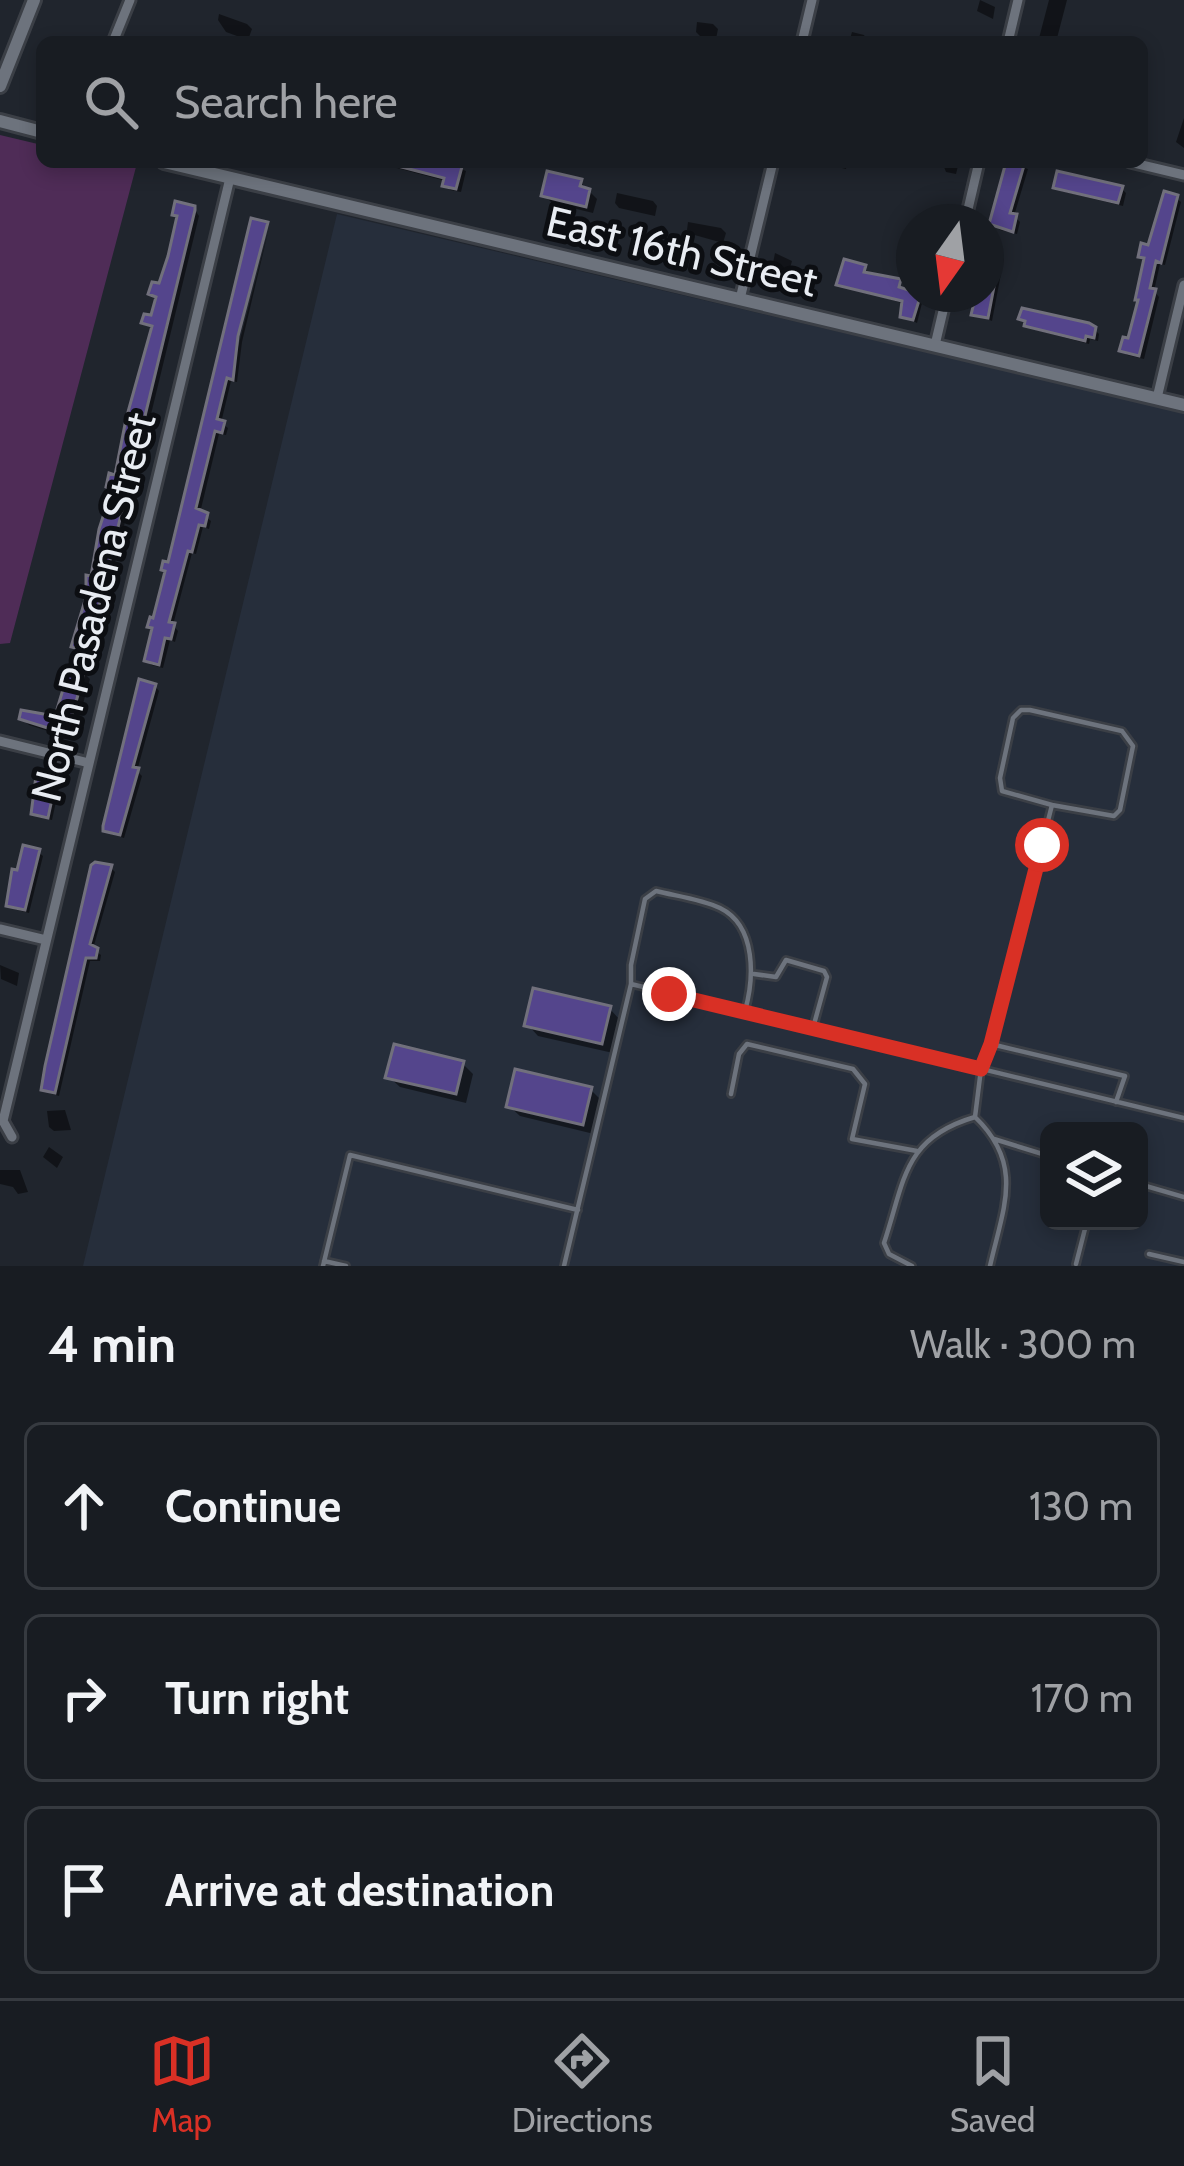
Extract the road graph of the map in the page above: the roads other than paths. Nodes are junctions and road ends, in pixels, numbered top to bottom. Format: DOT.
graph roads {
  1 [pos="34,0"];
  2 [pos="130,0"];
  3 [pos="812,0"];
  4 [pos="1018,0"];
  5 [pos="115,36"];
  6 [pos="803,36"];
  7 [pos="1009,36"];
  8 [pos="0,86"];
  9 [pos="0,122"];
  10 [pos="36,130"];
  11 [pos="1148,166"];
  12 [pos="189,168"];
  13 [pos="772,168"];
  14 [pos="978,168"];
  15 [pos="1184,175"];
  16 [pos="230,178"];
  17 [pos="968,204"];
  18 [pos="1184,285"];
  19 [pos="740,299"];
  20 [pos="943,312"];
  21 [pos="935,345"];
  22 [pos="1156,398"];
  23 [pos="1184,405"];
  24 [pos="0,741"];
  25 [pos="89,763"];
  26 [pos="1052,806"];
  27 [pos="0,929"];
  28 [pos="46,940"];
  29 [pos="754,974"];
  30 [pos="632,985"];
  31 [pos="745,1012"];
  32 [pos="813,1028"];
  33 [pos="991,1044"];
  34 [pos="981,1069"];
  35 [pos="730,1094"];
  36 [pos="1115,1102"];
  37 [pos="975,1118"];
  38 [pos="1184,1118"];
  39 [pos="1,1120"];
  40 [pos="12,1136"];
  41 [pos="994,1139"];
  42 [pos="916,1150"];
  43 [pos="1040,1153"];
  44 [pos="1148,1187"];
  45 [pos="1184,1198"];
  46 [pos="578,1210"];
  47 [pos="1085,1230"];
  48 [pos="1149,1254"];
  49 [pos="1184,1262"];
  50 [pos="324,1263"];
  51 [pos="1076,1264"];
  52 [pos="346,1266"];
  53 [pos="564,1266"];
  54 [pos="913,1266"];
  55 [pos="990,1266"];
  1 -- 8 [label="street"];
  2 -- 5 [label="street"];
  3 -- 6 [label="street"];
  4 -- 7 [label="street"];
  9 -- 10 [label="street"];
  11 -- 15 [label="street"];
  12 -- 16 [label="street, East 16th Street"];
  13 -- 19 [label="street"];
  14 -- 17 [label="street"];
  16 -- 19 [label="street, East 16th Street"];
  16 -- 25 [label="street, North Pasadena Street"];
  18 -- 22 [label="street"];
  19 -- 21 [label="street, East 16th Street"];
  20 -- 21 [label="street"];
  21 -- 22 [label="street, East 16th Street"];
  22 -- 23 [label="street, East 16th Street"];
  24 -- 25 [label="street"];
  25 -- 28 [label="street, North Pasadena Street"];
  26 -- 26 [label="lane"];
  26 -- 33 [label="lane"];
  27 -- 28 [label="street"];
  28 -- 39 [label="street, North Pasadena Street"];
  29 -- 30 [label="lane"];
  29 -- 31 [label="lane"];
  29 -- 32 [label="lane"];
  30 -- 31 [label="lane"];
  30 -- 46 [label="lane"];
  31 -- 32 [label="lane"];
  32 -- 34 [label="lane"];
  33 -- 34 [label="lane"];
  33 -- 36 [label="lane"];
  34 -- 36 [label="lane"];
  34 -- 37 [label="lane"];
  35 -- 42 [label="lane"];
  36 -- 38 [label="lane"];
  37 -- 41 [label="lane"];
  37 -- 42 [label="lane"];
  39 -- 40 [label="street"];
  41 -- 43 [label="lane"];
  41 -- 55 [label="lane"];
  42 -- 54 [label="lane"];
  44 -- 45 [label="lane"];
  46 -- 50 [label="lane"];
  46 -- 53 [label="lane"];
  47 -- 51 [label="lane"];
  48 -- 49 [label="lane"];
  50 -- 52 [label="lane"];
}
